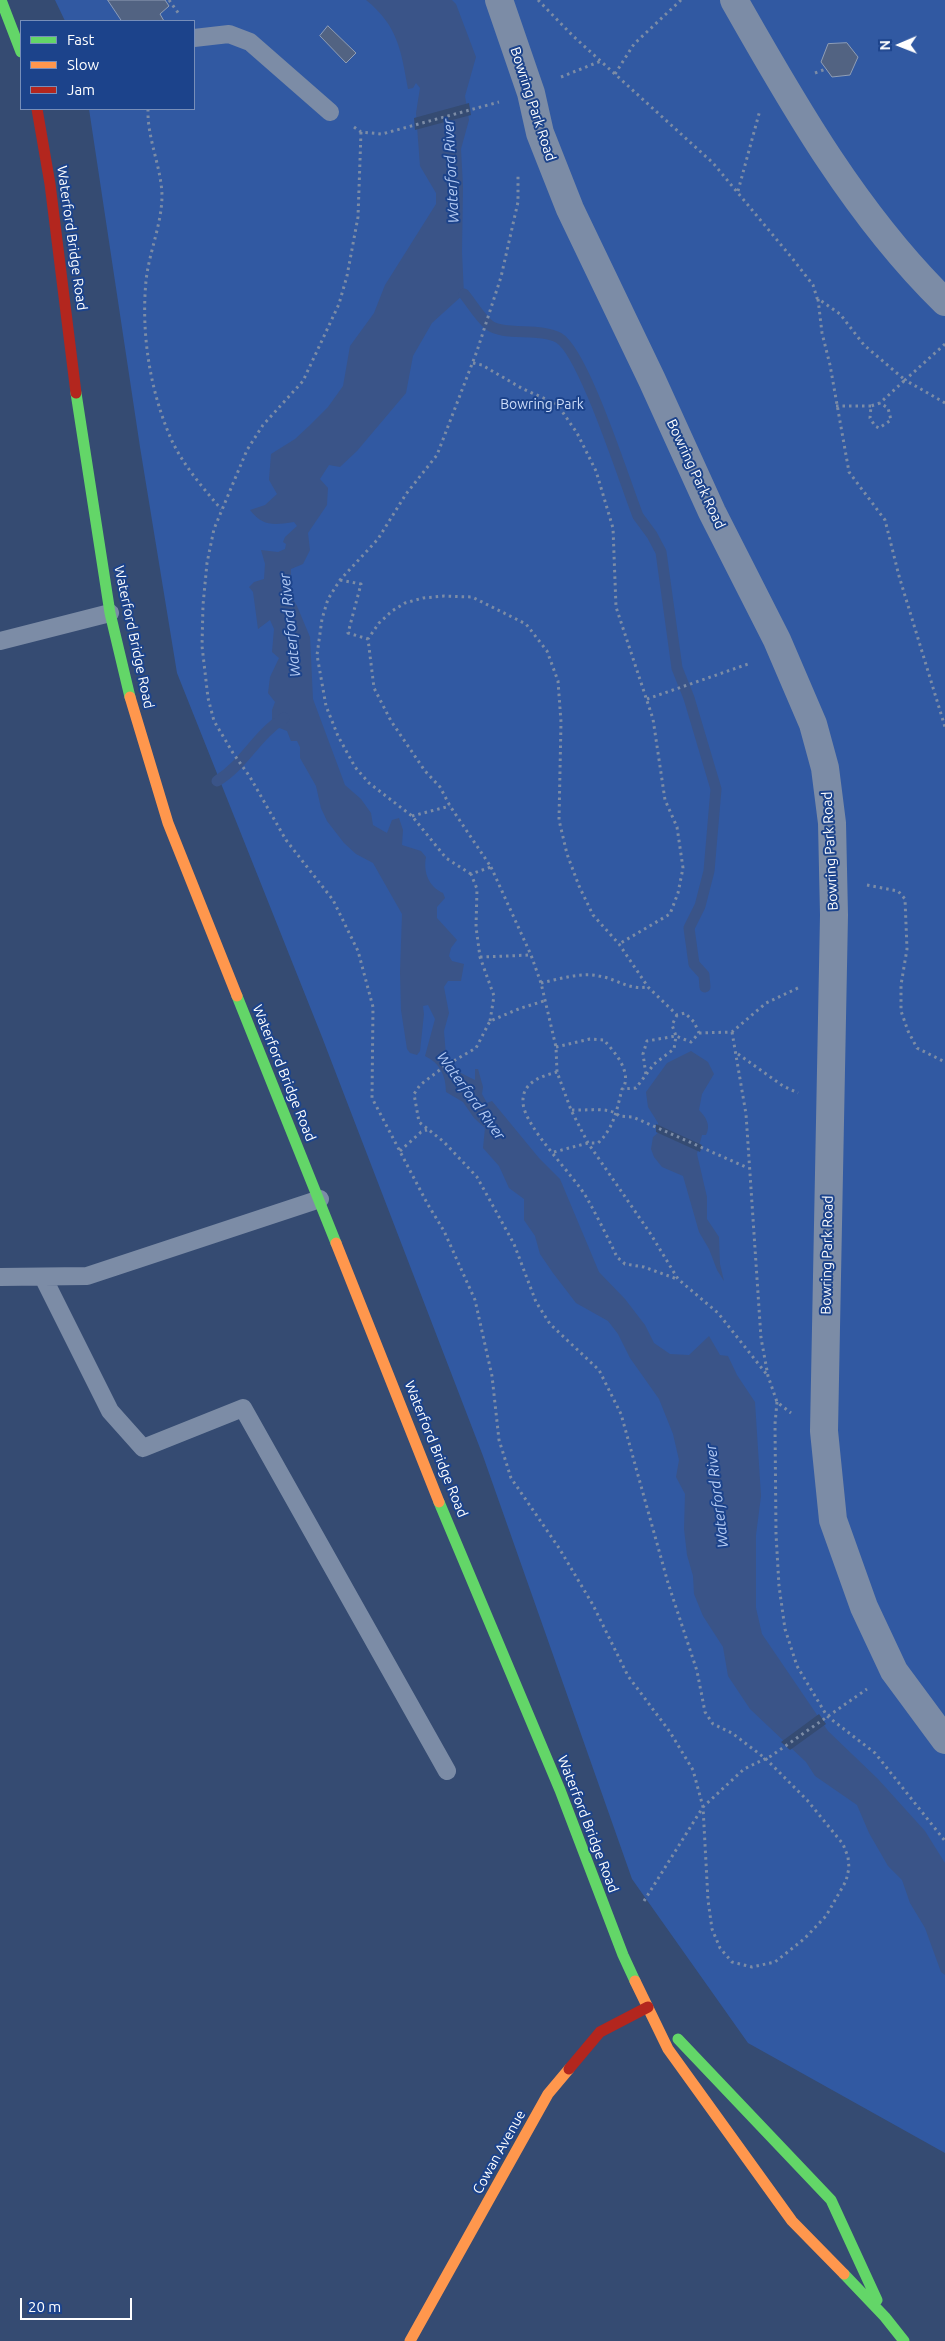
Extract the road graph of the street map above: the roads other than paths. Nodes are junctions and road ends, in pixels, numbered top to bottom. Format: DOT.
graph roads {
  1 [pos="1,0"];
  2 [pos="499,0"];
  3 [pos="734,0"];
  4 [pos="195,38"];
  5 [pos="20,49"];
  6 [pos="37,110"];
  7 [pos="330,112"];
  8 [pos="945,302"];
  9 [pos="110,613"];
  10 [pos="0,641"];
  11 [pos="320,1199"];
  12 [pos="0,1277"];
  13 [pos="43,1277"];
  14 [pos="945,1740"];
  15 [pos="447,1771"];
  16 [pos="648,2007"];
  17 [pos="885,2317"];
  18 [pos="410,2341"];
  19 [pos="904,2341"];
  1 -- 5 [label="main road"];
  2 -- 14 [label="street, Bowring Park Road"];
  3 -- 8 [label="street"];
  4 -- 7 [label="lane"];
  6 -- 9 [label="main road, Waterford Bridge Road"];
  9 -- 10 [label="lane"];
  9 -- 11 [label="main road, Waterford Bridge Road"];
  11 -- 13 [label="lane"];
  11 -- 16 [label="main road, Waterford Bridge Road"];
  12 -- 13 [label="lane"];
  13 -- 15 [label="lane"];
  16 -- 17 [label="main road, Waterford Bridge Road"];
  16 -- 17 [label="main road, Waterford Bridge Road"];
  16 -- 18 [label="main road, Cowan Avenue"];
  17 -- 19 [label="main road, Waterford Bridge Road"];
}
